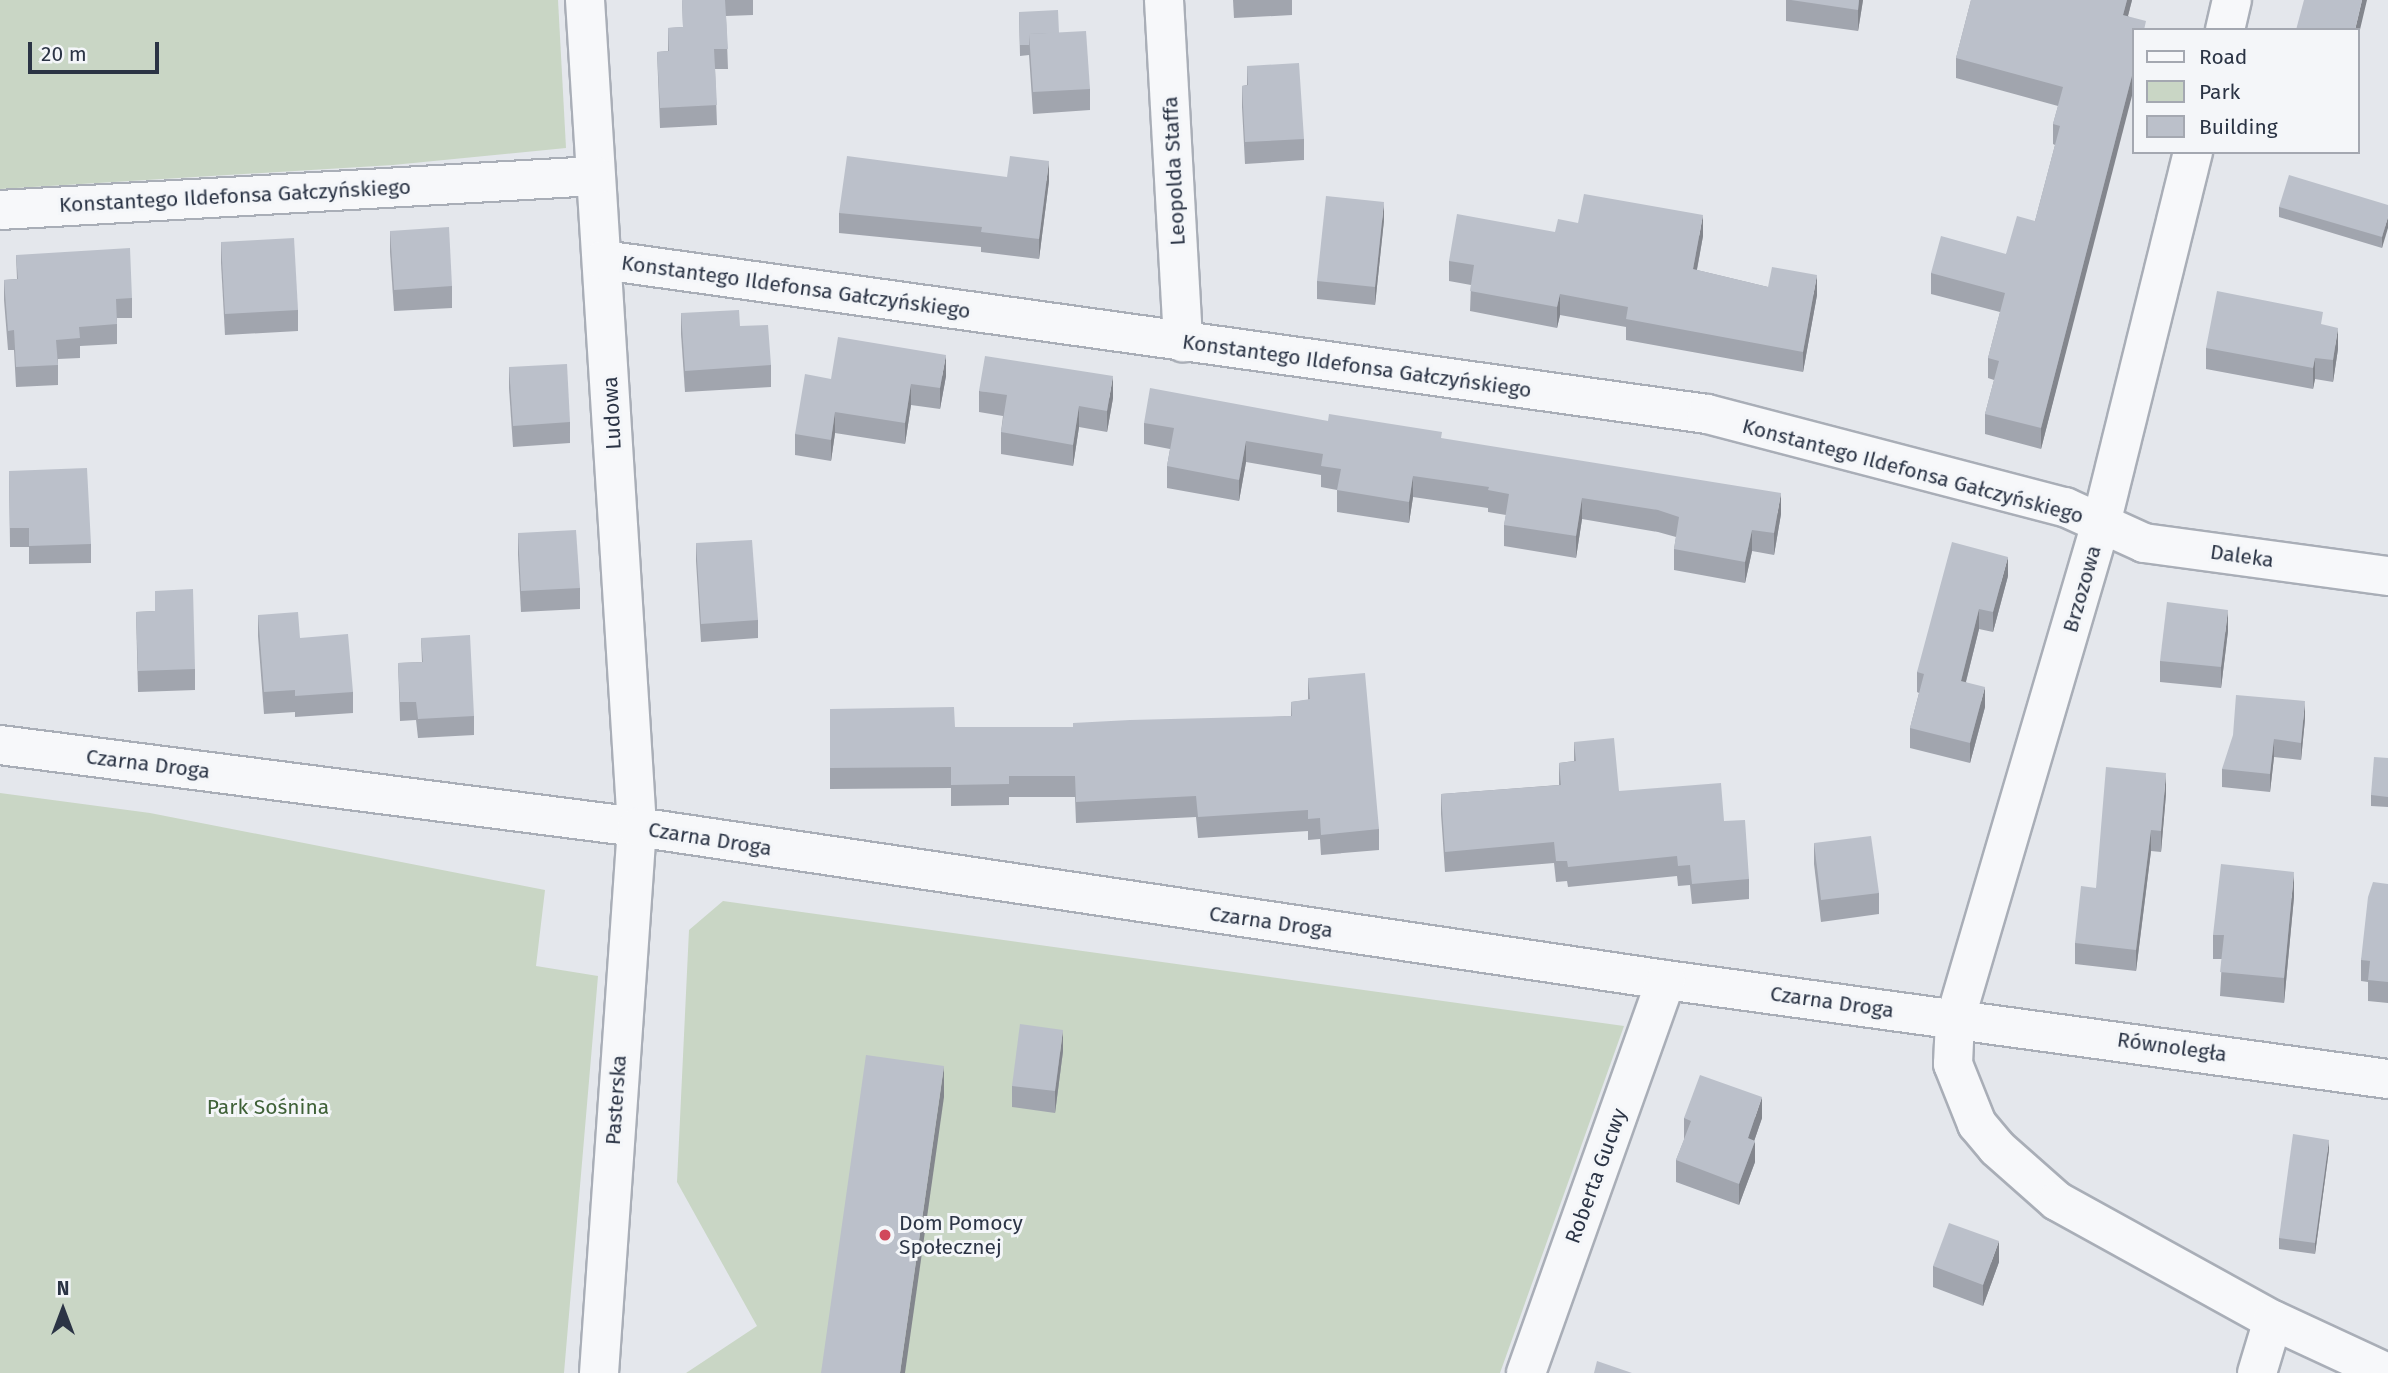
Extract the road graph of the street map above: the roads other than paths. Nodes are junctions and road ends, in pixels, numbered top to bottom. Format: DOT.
graph roads {
  1 [pos="586,0"];
  2 [pos="1164,0"];
  3 [pos="2232,0"];
  4 [pos="2225,28"];
  5 [pos="2193,154"];
  6 [pos="595,176"];
  7 [pos="0,209"];
  8 [pos="603,260"];
  9 [pos="1183,342"];
  10 [pos="2101,523"];
  11 [pos="2388,576"];
  12 [pos="0,745"];
  13 [pos="637,827"];
  14 [pos="1666,980"];
  15 [pos="1955,1020"];
  16 [pos="2388,1079"];
  17 [pos="2273,1321"];
  18 [pos="599,1373"];
  19 [pos="1526,1373"];
  20 [pos="2257,1373"];
  21 [pos="2387,1373"];
  1 -- 6 [label="street, Ludowa"];
  2 -- 9 [label="street, Leopolda Staffa"];
  3 -- 4 [label="street"];
  5 -- 10 [label="street, Brzozowa"];
  6 -- 7 [label="street, Konstantego Ildefonsa Gałczyńskiego"];
  6 -- 8 [label="street, Ludowa"];
  8 -- 9 [label="street, Konstantego Ildefonsa Gałczyńskiego"];
  8 -- 13 [label="street, Ludowa"];
  9 -- 10 [label="street, Konstantego Ildefonsa Gałczyńskiego"];
  10 -- 11 [label="street, Daleka"];
  10 -- 15 [label="street, Brzozowa"];
  12 -- 13 [label="street, Czarna Droga"];
  13 -- 14 [label="street, Czarna Droga"];
  13 -- 18 [label="street, Pasterska"];
  14 -- 15 [label="street, Czarna Droga"];
  14 -- 19 [label="street, Roberta Gucwy"];
  15 -- 16 [label="street, Równoległa"];
  15 -- 17 [label="street"];
  17 -- 20 [label="street"];
  17 -- 21 [label="street"];
}
